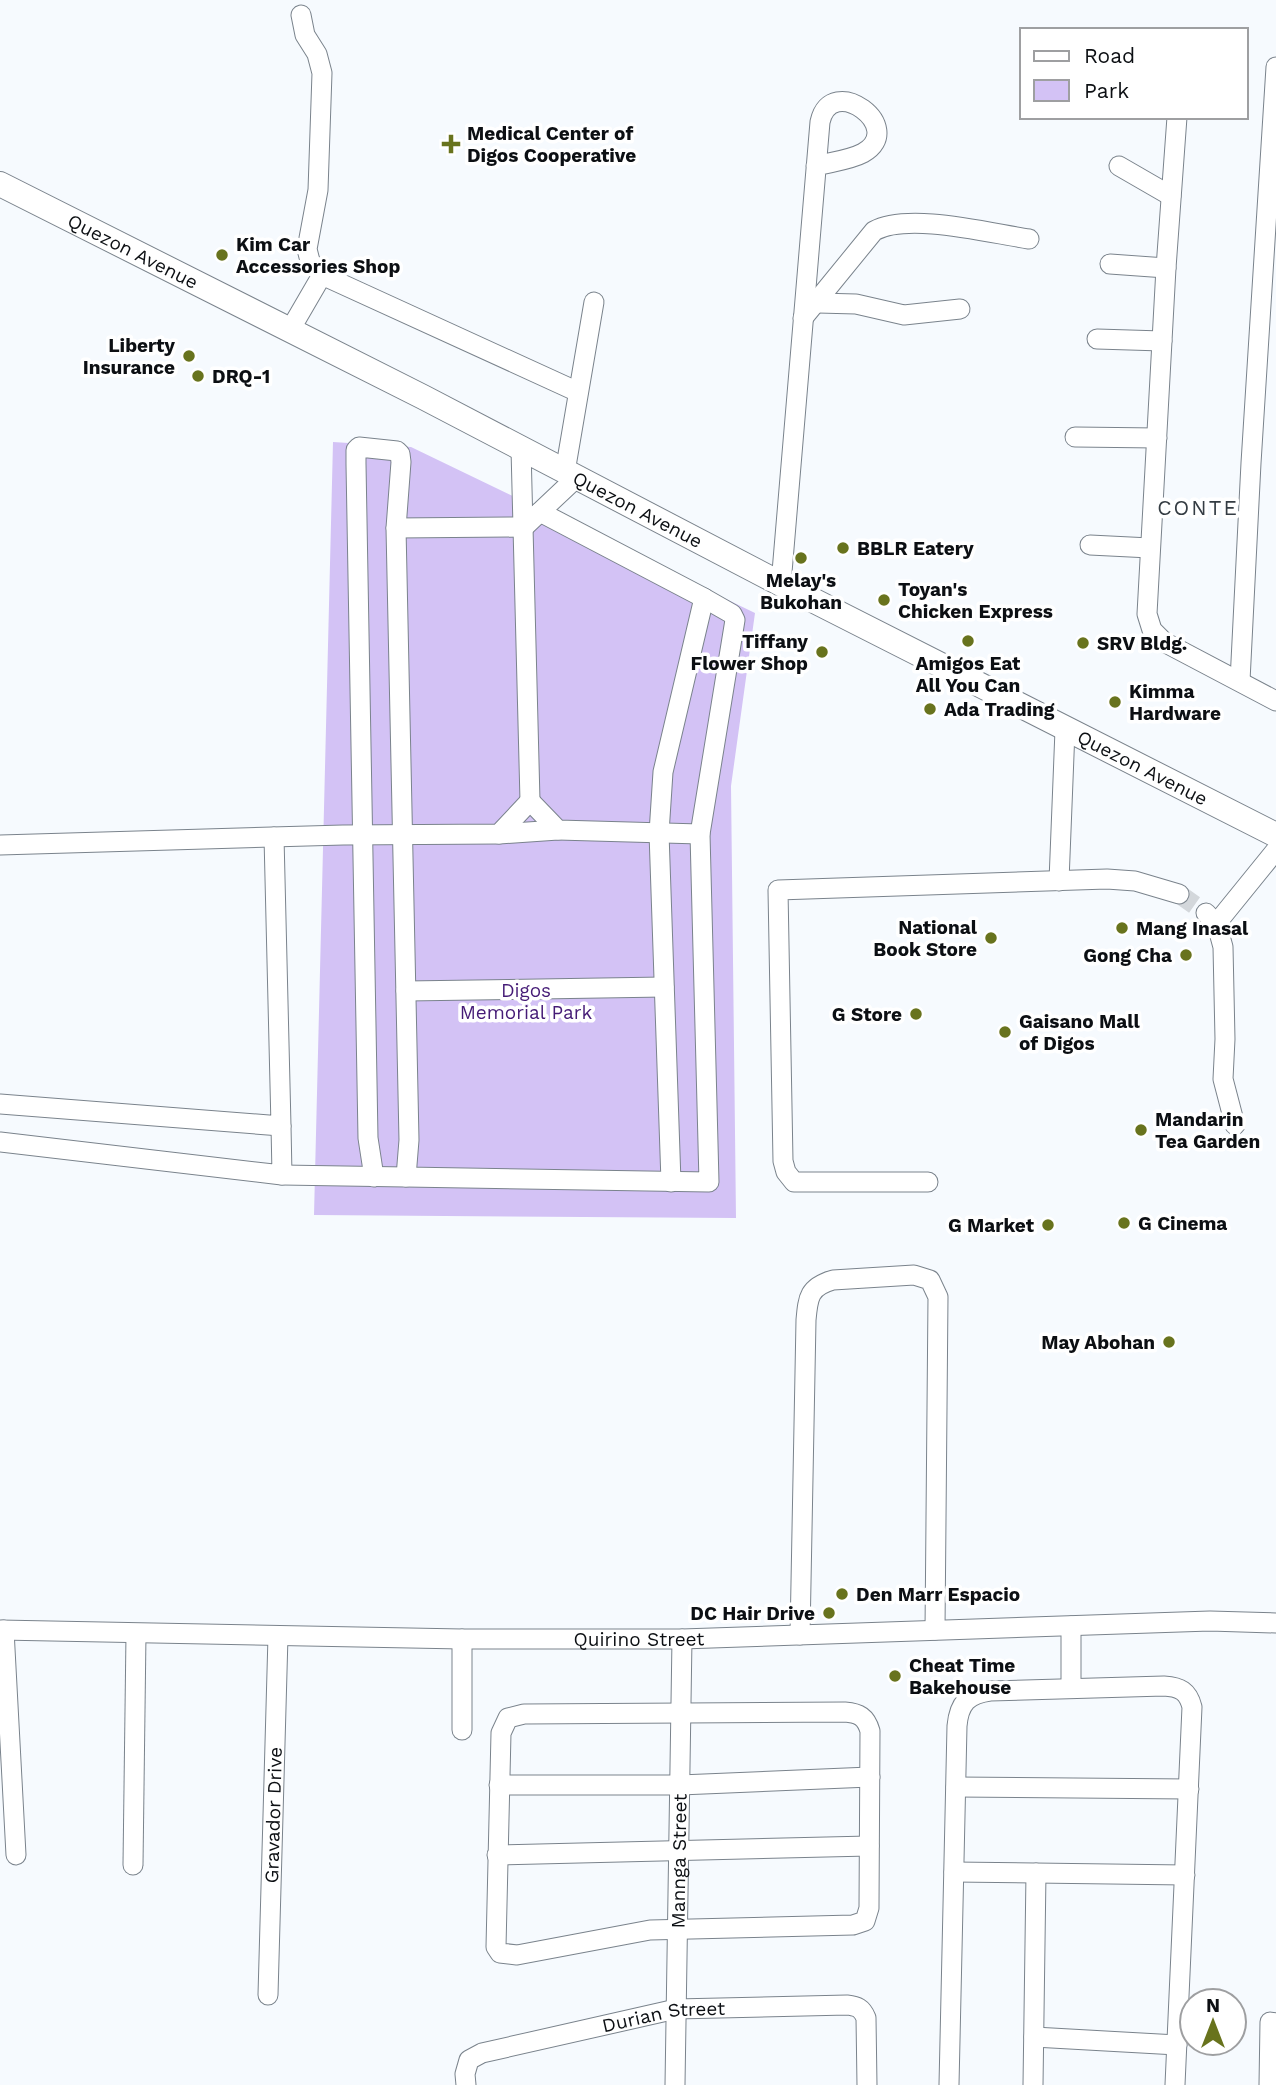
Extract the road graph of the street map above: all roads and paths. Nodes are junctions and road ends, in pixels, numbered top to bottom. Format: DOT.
graph roads {
  1 [pos="301,15"];
  2 [pos="1276,67"];
  3 [pos="1177,119"];
  4 [pos="816,166"];
  5 [pos="1118,166"];
  6 [pos="0,184"];
  7 [pos="1171,196"];
  8 [pos="1029,239"];
  9 [pos="1110,264"];
  10 [pos="1166,268"];
  11 [pos="322,275"];
  12 [pos="593,302"];
  13 [pos="818,303"];
  14 [pos="960,309"];
  15 [pos="803,318"];
  16 [pos="290,330"];
  17 [pos="1097,338"];
  18 [pos="1162,341"];
  19 [pos="578,392"];
  20 [pos="1075,437"];
  21 [pos="1157,438"];
  22 [pos="521,449"];
  23 [pos="571,475"];
  24 [pos="541,512"];
  25 [pos="524,527"];
  26 [pos="396,528"];
  27 [pos="1090,545"];
  28 [pos="1150,548"];
  29 [pos="781,584"];
  30 [pos="704,598"];
  31 [pos="1240,681"];
  32 [pos="1276,701"];
  33 [pos="1065,730"];
  34 [pos="530,801"];
  35 [pos="558,830"];
  36 [pos="659,833"];
  37 [pos="499,834"];
  38 [pos="700,834"];
  39 [pos="363,835"];
  40 [pos="402,835"];
  41 [pos="1276,835"];
  42 [pos="274,837"];
  43 [pos="0,845"];
  44 [pos="1276,850"];
  45 [pos="1059,881"];
  46 [pos="1179,894"];
  47 [pos="664,988"];
  48 [pos="406,991"];
  49 [pos="0,1104"];
  50 [pos="1235,1125"];
  51 [pos="281,1126"];
  52 [pos="0,1142"];
  53 [pos="282,1175"];
  54 [pos="374,1177"];
  55 [pos="406,1177"];
  56 [pos="671,1182"];
  57 [pos="928,1182"];
  58 [pos="1276,1623"];
  59 [pos="1072,1626"];
  60 [pos="2,1630"];
  61 [pos="935,1630"];
  62 [pos="136,1634"];
  63 [pos="800,1635"];
  64 [pos="278,1636"];
  65 [pos="462,1639"];
  66 [pos="682,1639"];
  67 [pos="1072,1688"];
  68 [pos="681,1713"];
  69 [pos="462,1730"];
  70 [pos="870,1777"];
  71 [pos="499,1785"];
  72 [pos="680,1785"];
  73 [pos="956,1787"];
  74 [pos="1189,1789"];
  75 [pos="869,1846"];
  76 [pos="679,1851"];
  77 [pos="16,1855"];
  78 [pos="497,1855"];
  79 [pos="133,1865"];
  80 [pos="954,1872"];
  81 [pos="1036,1873"];
  82 [pos="1185,1875"];
  83 [pos="678,1928"];
  84 [pos="268,1995"];
  85 [pos="676,2009"];
  86 [pos="1276,2023"];
  87 [pos="1034,2037"];
  88 [pos="1177,2045"];
  89 [pos="466,2085"];
  90 [pos="676,2085"];
  91 [pos="866,2085"];
  92 [pos="949,2085"];
  93 [pos="1033,2085"];
  94 [pos="1175,2085"];
  95 [pos="1269,2085"];
  1 -- 11 [label="street"];
  2 -- 31 [label="street"];
  3 -- 7 [label="street"];
  4 -- 15 [label="street"];
  5 -- 7 [label="street"];
  6 -- 16 [label="main road, Quezon Avenue"];
  7 -- 10 [label="street"];
  8 -- 13 [label="street"];
  9 -- 10 [label="street"];
  10 -- 18 [label="street"];
  11 -- 16 [label="street"];
  11 -- 19 [label="street"];
  12 -- 19 [label="street"];
  13 -- 14 [label="street"];
  13 -- 15 [label="street"];
  15 -- 29 [label="street"];
  16 -- 22 [label="main road, Quezon Avenue"];
  17 -- 18 [label="street"];
  18 -- 21 [label="street"];
  19 -- 23 [label="street"];
  20 -- 21 [label="street"];
  21 -- 28 [label="street"];
  22 -- 23 [label="main road, Quezon Avenue"];
  22 -- 25 [label="street"];
  23 -- 24 [label="street"];
  23 -- 29 [label="main road, Quezon Avenue"];
  24 -- 25 [label="street"];
  24 -- 30 [label="street"];
  25 -- 26 [label="street"];
  25 -- 34 [label="street"];
  26 -- 39 [label="street"];
  26 -- 40 [label="street"];
  27 -- 28 [label="street"];
  28 -- 31 [label="street"];
  29 -- 33 [label="main road, Quezon Avenue"];
  30 -- 36 [label="street"];
  30 -- 38 [label="street"];
  31 -- 32 [label="street"];
  33 -- 41 [label="main road, Quezon Avenue"];
  33 -- 45 [label="street"];
  34 -- 35 [label="street"];
  34 -- 37 [label="street"];
  35 -- 36 [label="street"];
  35 -- 37 [label="street"];
  36 -- 38 [label="street"];
  36 -- 47 [label="street"];
  37 -- 40 [label="street"];
  38 -- 56 [label="street"];
  39 -- 40 [label="street"];
  39 -- 42 [label="street"];
  39 -- 54 [label="street"];
  40 -- 48 [label="street"];
  42 -- 43 [label="street"];
  42 -- 51 [label="street"];
  44 -- 50 [label="street"];
  45 -- 46 [label="street"];
  45 -- 57 [label="street"];
  47 -- 48 [label="street"];
  47 -- 56 [label="street"];
  48 -- 55 [label="street"];
  49 -- 51 [label="street"];
  51 -- 53 [label="street"];
  52 -- 53 [label="street"];
  53 -- 54 [label="street"];
  54 -- 55 [label="street"];
  55 -- 56 [label="street"];
  58 -- 59 [label="street, Quirino Street"];
  59 -- 61 [label="street, Quirino Street"];
  59 -- 67 [label="street"];
  60 -- 62 [label="street, Quirino Street"];
  60 -- 77 [label="street"];
  61 -- 63 [label="street, Quirino Street"];
  61 -- 63 [label="street"];
  62 -- 64 [label="street, Quirino Street"];
  62 -- 79 [label="street"];
  63 -- 66 [label="street, Quirino Street"];
  64 -- 65 [label="street, Quirino Street"];
  64 -- 84 [label="street, Gravador Drive"];
  65 -- 66 [label="street, Quirino Street"];
  65 -- 69 [label="street"];
  66 -- 68 [label="street, Mannga Street"];
  67 -- 73 [label="street"];
  67 -- 74 [label="street"];
  68 -- 70 [label="street"];
  68 -- 71 [label="street"];
  68 -- 72 [label="street, Mannga Street"];
  70 -- 72 [label="street"];
  70 -- 75 [label="street"];
  71 -- 72 [label="street"];
  71 -- 78 [label="street"];
  72 -- 76 [label="street, Mannga Street"];
  73 -- 74 [label="street"];
  73 -- 80 [label="street"];
  74 -- 82 [label="street"];
  75 -- 76 [label="street"];
  75 -- 83 [label="street"];
  76 -- 78 [label="street"];
  76 -- 83 [label="street, Mannga Street"];
  78 -- 83 [label="street"];
  80 -- 81 [label="street"];
  80 -- 92 [label="street"];
  81 -- 82 [label="street"];
  81 -- 87 [label="street"];
  82 -- 88 [label="street"];
  83 -- 85 [label="street, Mannga Street"];
  85 -- 89 [label="street, Durian Street"];
  85 -- 90 [label="street, Mannga Street"];
  85 -- 91 [label="street, Durian Street"];
  86 -- 95 [label="street"];
  87 -- 88 [label="street"];
  87 -- 93 [label="street"];
  88 -- 94 [label="street"];
}
